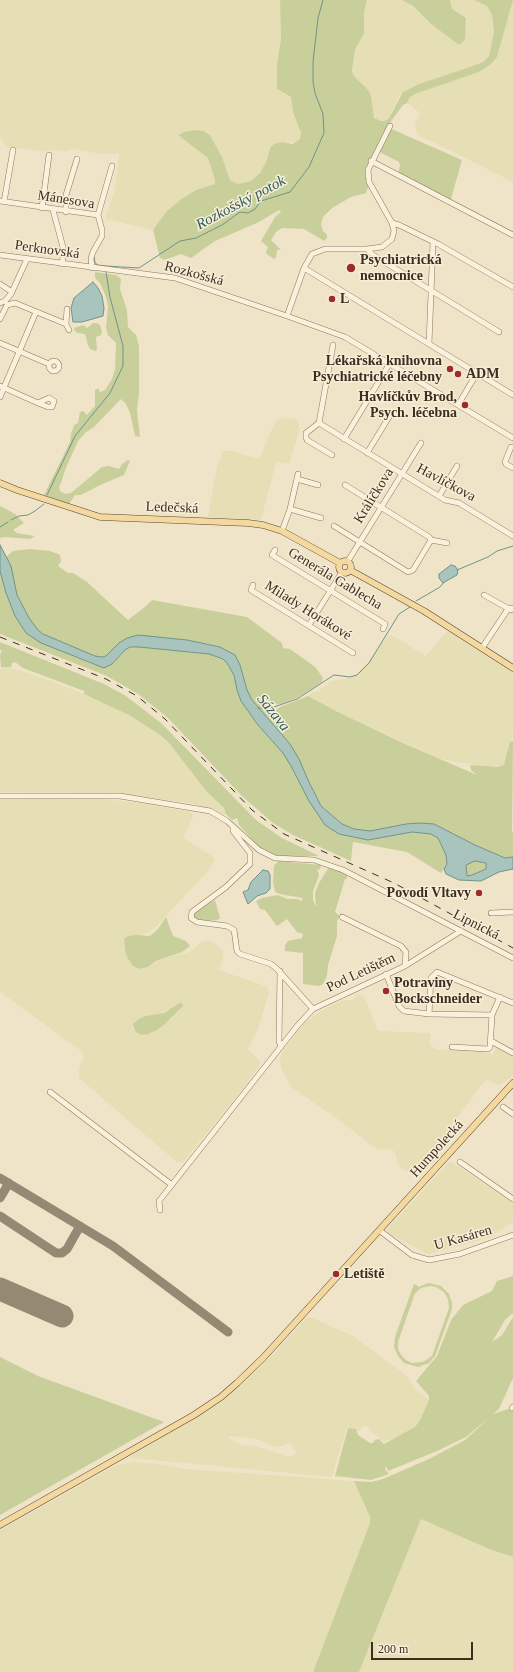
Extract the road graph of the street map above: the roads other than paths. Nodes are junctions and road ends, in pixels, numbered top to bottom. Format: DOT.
graph roads {
  1 [pos="390,126"];
  2 [pos="13,150"];
  3 [pos="49,155"];
  4 [pos="77,159"];
  5 [pos="372,161"];
  6 [pos="112,166"];
  7 [pos="2,201"];
  8 [pos="42,208"];
  9 [pos="53,210"];
  10 [pos="66,212"];
  11 [pos="98,215"];
  12 [pos="392,223"];
  13 [pos="513,235"];
  14 [pos="433,242"];
  15 [pos="367,249"];
  16 [pos="0,255"];
  17 [pos="27,259"];
  18 [pos="62,264"];
  19 [pos="92,268"];
  20 [pos="304,268"];
  21 [pos="0,284"];
  22 [pos="513,287"];
  23 [pos="431,290"];
  24 [pos="12,292"];
  25 [pos="0,303"];
  26 [pos="67,310"];
  27 [pos="36,312"];
  28 [pos="287,316"];
  29 [pos="0,320"];
  30 [pos="66,324"];
  31 [pos="69,330"];
  32 [pos="499,332"];
  33 [pos="0,343"];
  34 [pos="429,344"];
  35 [pos="332,345"];
  36 [pos="19,351"];
  37 [pos="390,363"];
  38 [pos="49,364"];
  39 [pos="477,373"];
  40 [pos="2,387"];
  41 [pos="513,395"];
  42 [pos="0,397"];
  43 [pos="38,403"];
  44 [pos="458,405"];
  45 [pos="389,417"];
  46 [pos="319,423"];
  47 [pos="513,438"];
  48 [pos="344,439"];
  49 [pos="421,443"];
  50 [pos="512,446"];
  51 [pos="368,453"];
  52 [pos="332,455"];
  53 [pos="457,466"];
  54 [pos="513,468"];
  55 [pos="402,473"];
  56 [pos="0,483"];
  57 [pos="318,485"];
  58 [pos="345,485"];
  59 [pos="439,496"];
  60 [pos="381,507"];
  61 [pos="290,509"];
  62 [pos="322,518"];
  63 [pos="334,526"];
  64 [pos="282,531"];
  65 [pos="513,536"];
  66 [pos="431,540"];
  67 [pos="359,542"];
  68 [pos="447,543"];
  69 [pos="272,555"];
  70 [pos="348,561"];
  71 [pos="340,563"];
  72 [pos="350,570"];
  73 [pos="342,572"];
  74 [pos="251,590"];
  75 [pos="330,590"];
  76 [pos="484,595"];
  77 [pos="511,609"];
  78 [pos="386,624"];
  79 [pos="309,625"];
  80 [pos="482,648"];
  81 [pos="353,653"];
  82 [pos="513,668"];
  83 [pos="0,796"];
  84 [pos="232,826"];
  85 [pos="513,912"];
  86 [pos="491,913"];
  87 [pos="342,917"];
  88 [pos="461,931"];
  89 [pos="513,958"];
  90 [pos="405,966"];
  91 [pos="280,971"];
  92 [pos="386,974"];
  93 [pos="500,998"];
  94 [pos="513,1002"];
  95 [pos="313,1010"];
  96 [pos="429,1014"];
  97 [pos="492,1015"];
  98 [pos="491,1041"];
  99 [pos="281,1047"];
  100 [pos="452,1047"];
  101 [pos="513,1053"];
  102 [pos="513,1083"];
  103 [pos="50,1092"];
  104 [pos="503,1106"];
  105 [pos="513,1114"];
  106 [pos="460,1162"];
  107 [pos="172,1186"];
  108 [pos="513,1199"];
  109 [pos="160,1210"];
  110 [pos="379,1230"];
  111 [pos="513,1235"];
  112 [pos="0,1525"];
  1 -- 5 [label="street"];
  2 -- 7 [label="street"];
  3 -- 8 [label="street"];
  4 -- 10 [label="street"];
  5 -- 12 [label="street"];
  5 -- 13 [label="street"];
  6 -- 11 [label="street"];
  7 -- 8 [label="street, Mánesova"];
  8 -- 9 [label="street, Mánesova"];
  9 -- 10 [label="street, Mánesova"];
  9 -- 18 [label="street"];
  10 -- 11 [label="street, Mánesova"];
  11 -- 19 [label="street, Mánesova"];
  12 -- 14 [label="street"];
  12 -- 15 [label="street"];
  14 -- 22 [label="street"];
  14 -- 23 [label="street"];
  15 -- 20 [label="street"];
  15 -- 23 [label="street"];
  16 -- 17 [label="street, Perknovská"];
  17 -- 18 [label="street, Perknovská"];
  17 -- 24 [label="street"];
  18 -- 19 [label="street, Perknovská"];
  19 -- 28 [label="street, Rozkošská"];
  20 -- 28 [label="street"];
  20 -- 34 [label="street"];
  21 -- 24 [label="street"];
  23 -- 32 [label="street"];
  23 -- 34 [label="street"];
  24 -- 25 [label="street"];
  26 -- 30 [label="street"];
  27 -- 29 [label="street"];
  27 -- 30 [label="street"];
  27 -- 36 [label="street"];
  28 -- 37 [label="street, Rozkošská"];
  30 -- 31 [label="street"];
  33 -- 36 [label="street"];
  34 -- 39 [label="street"];
  35 -- 46 [label="street"];
  36 -- 38 [label="street"];
  36 -- 40 [label="street"];
  37 -- 44 [label="street, Rozkošská"];
  37 -- 48 [label="street"];
  39 -- 41 [label="street"];
  39 -- 44 [label="street"];
  40 -- 42 [label="street"];
  40 -- 43 [label="street"];
  44 -- 47 [label="street, Rozkošská"];
  45 -- 51 [label="street"];
  46 -- 48 [label="street, Havlíčkova"];
  46 -- 52 [label="street"];
  48 -- 51 [label="street, Havlíčkova"];
  49 -- 55 [label="street, Králíčkova"];
  50 -- 54 [label="street"];
  51 -- 55 [label="street, Havlíčkova"];
  53 -- 59 [label="street"];
  55 -- 59 [label="street, Havlíčkova"];
  55 -- 60 [label="street, Králíčkova"];
  56 -- 64 [label="main road, Ledečská"];
  57 -- 61 [label="street"];
  58 -- 60 [label="street"];
  59 -- 65 [label="street, Havlíčkova"];
  60 -- 66 [label="street"];
  60 -- 67 [label="street, Králíčkova"];
  61 -- 62 [label="street"];
  61 -- 64 [label="street"];
  63 -- 67 [label="street"];
  64 -- 71 [label="main road, Ledečská"];
  66 -- 67 [label="street"];
  66 -- 68 [label="street"];
  67 -- 70 [label="street, Králíčkova"];
  69 -- 75 [label="street, Generála Gablecha"];
  70 -- 71 [label="main road"];
  70 -- 72 [label="main road"];
  71 -- 73 [label="main road"];
  72 -- 73 [label="main road"];
  72 -- 80 [label="main road"];
  73 -- 75 [label="street"];
  74 -- 79 [label="street, Milady Horákové"];
  75 -- 78 [label="street, Generála Gablecha"];
  75 -- 79 [label="street"];
  76 -- 77 [label="street"];
  77 -- 80 [label="street"];
  79 -- 81 [label="street, Milady Horákové"];
  80 -- 82 [label="main road"];
  83 -- 84 [label="street, Lipnická"];
  84 -- 88 [label="street, Lipnická"];
  84 -- 91 [label="street"];
  85 -- 86 [label="street"];
  87 -- 90 [label="street"];
  88 -- 89 [label="street, Lipnická"];
  88 -- 90 [label="street, Pod Letištěm"];
  90 -- 92 [label="street, Pod Letištěm"];
  91 -- 95 [label="street"];
  91 -- 99 [label="street"];
  92 -- 95 [label="street, Pod Letištěm"];
  92 -- 96 [label="street"];
  93 -- 94 [label="street"];
  93 -- 96 [label="street"];
  93 -- 97 [label="street"];
  95 -- 99 [label="street, Pod Letištěm"];
  96 -- 97 [label="street"];
  97 -- 98 [label="street"];
  98 -- 100 [label="street"];
  98 -- 101 [label="street"];
  99 -- 107 [label="street, Pod Letištěm"];
  102 -- 110 [label="main road, Humpolecká"];
  103 -- 107 [label="street"];
  104 -- 105 [label="street"];
  106 -- 108 [label="street"];
  107 -- 109 [label="street, Pod Letištěm"];
  110 -- 111 [label="street, U Kasáren"];
  110 -- 112 [label="main road, Humpolecká"];
}
